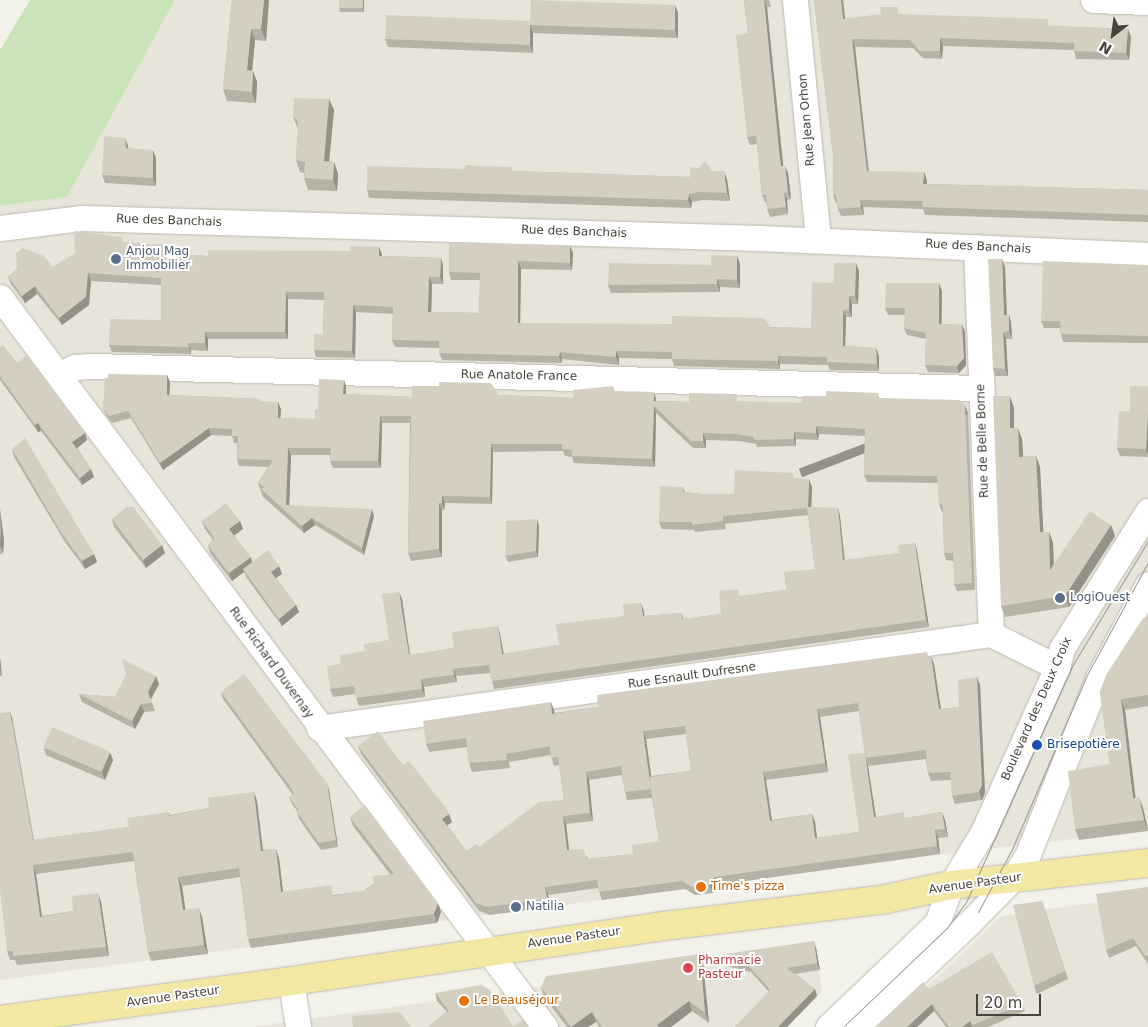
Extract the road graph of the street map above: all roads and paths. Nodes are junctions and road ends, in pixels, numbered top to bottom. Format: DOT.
graph roads {
  1 [pos="796,0"];
  2 [pos="1093,0"];
  3 [pos="1148,2"];
  4 [pos="0,228"];
  5 [pos="818,240"];
  6 [pos="976,247"];
  7 [pos="1148,255"];
  8 [pos="0,297"];
  9 [pos="59,375"];
  10 [pos="981,388"];
  11 [pos="1148,511"];
  12 [pos="1148,584"];
  13 [pos="1140,609"];
  14 [pos="991,634"];
  15 [pos="1057,668"];
  16 [pos="319,728"];
  17 [pos="1148,863"];
  18 [pos="1012,878"];
  19 [pos="951,885"];
  20 [pos="488,952"];
  21 [pos="291,981"];
  22 [pos="0,1020"];
  23 [pos="298,1027"];
  24 [pos="545,1027"];
  25 [pos="828,1027"];
  26 [pos="859,1027"];
  1 -- 5 [label="street, Rue Jean Orhon"];
  2 -- 3 [label="street"];
  4 -- 5 [label="street, Rue des Banchais"];
  5 -- 6 [label="street, Rue des Banchais"];
  6 -- 7 [label="street, Rue des Banchais"];
  6 -- 10 [label="street, Rue de Belle Borne"];
  8 -- 9 [label="street, Rue Richard Duvernay"];
  9 -- 10 [label="street, Rue Anatole France"];
  9 -- 16 [label="street, Rue Richard Duvernay"];
  10 -- 14 [label="street, Rue de Belle Borne"];
  11 -- 15 [label="street, Boulevard des Deux Croix"];
  12 -- 13 [label="street"];
  13 -- 18 [label="street"];
  14 -- 15 [label="street"];
  14 -- 16 [label="street, Rue Esnault Dufresne"];
  15 -- 19 [label="street, Boulevard des Deux Croix"];
  16 -- 20 [label="street, Rue Richard Duvernay"];
  17 -- 18 [label="main road, Avenue Pasteur"];
  18 -- 19 [label="main road, Avenue Pasteur"];
  18 -- 26 [label="street"];
  19 -- 20 [label="main road, Avenue Pasteur"];
  19 -- 25 [label="street, Boulevard des Deux Croix"];
  20 -- 21 [label="main road, Avenue Pasteur"];
  20 -- 24 [label="street, Rue Richard Duvernay"];
  21 -- 22 [label="main road, Avenue Pasteur"];
  21 -- 23 [label="street"];
}
